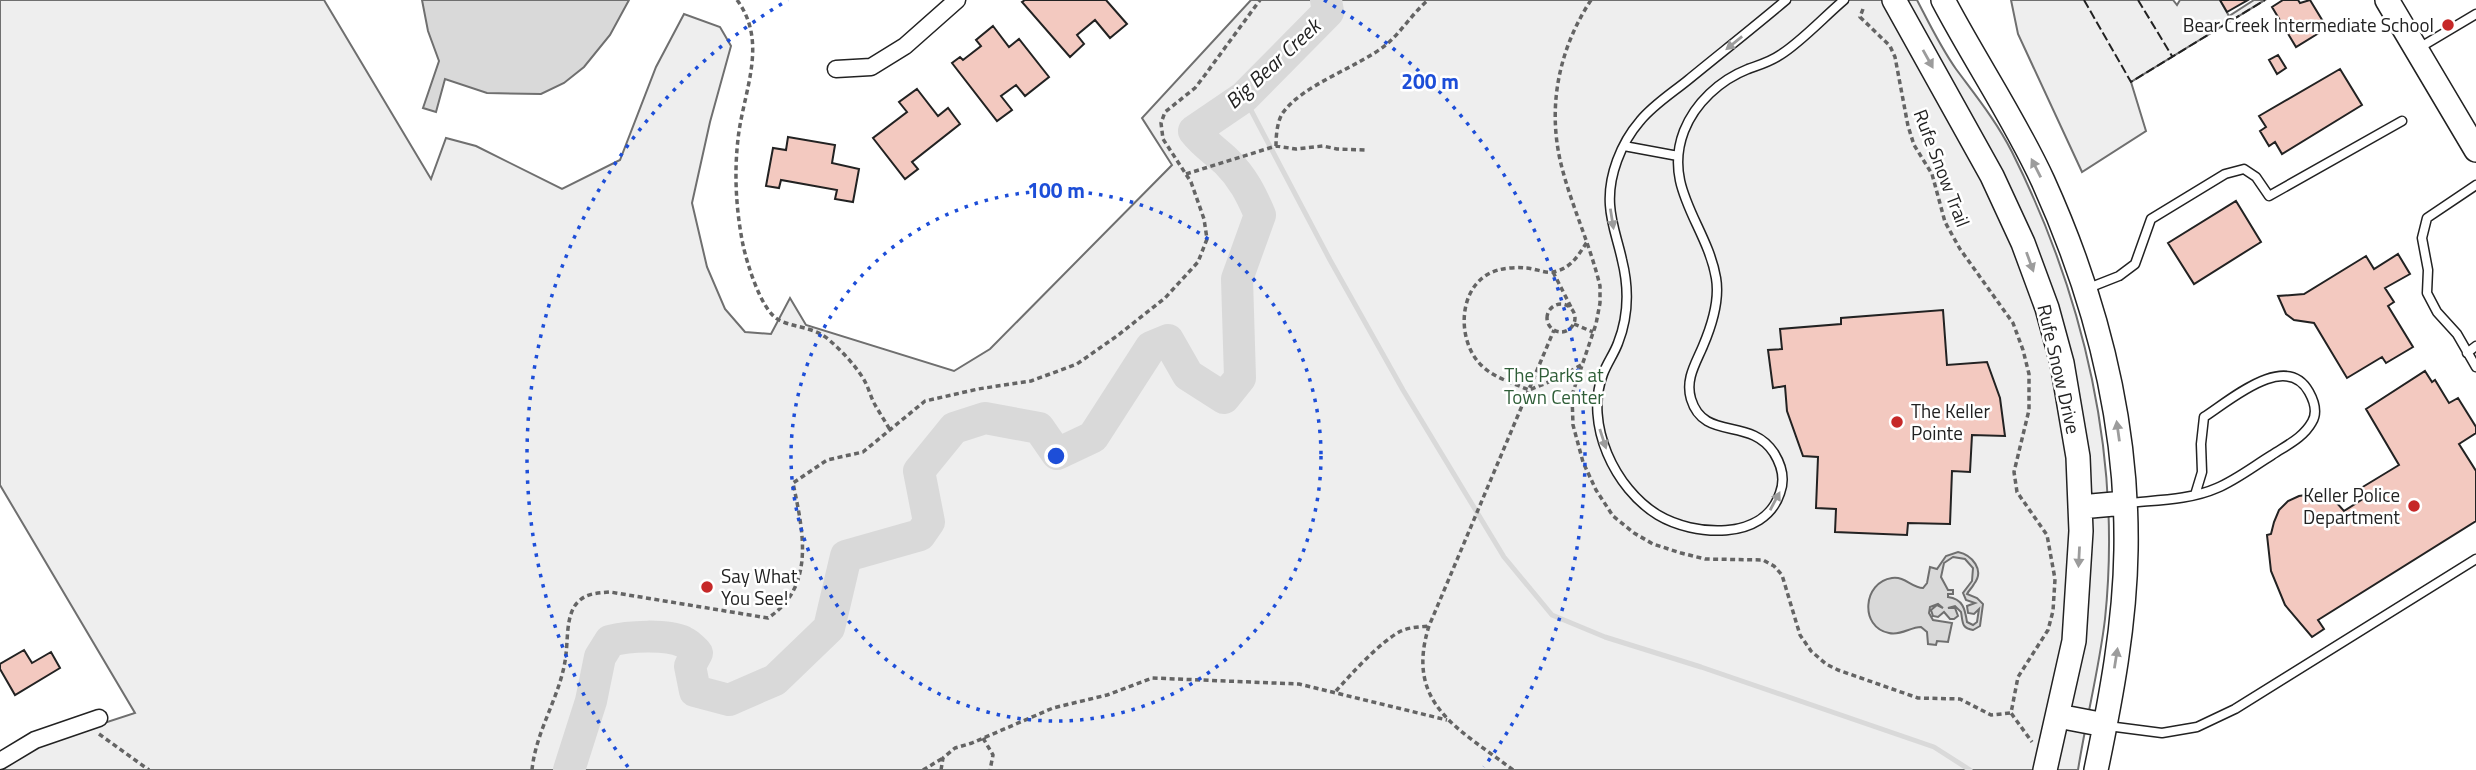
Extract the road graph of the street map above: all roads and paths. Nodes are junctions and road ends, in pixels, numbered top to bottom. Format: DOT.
graph roads {
  1 [pos="737,0"];
  2 [pos="957,0"];
  3 [pos="1260,0"];
  4 [pos="1428,0"];
  5 [pos="1591,0"];
  6 [pos="1787,0"];
  7 [pos="1844,0"];
  8 [pos="1894,0"];
  9 [pos="1943,0"];
  10 [pos="2387,0"];
  11 [pos="1863,9"];
  12 [pos="2476,14"];
  13 [pos="2417,49"];
  14 [pos="836,69"];
  15 [pos="2402,121"];
  16 [pos="1276,146"];
  17 [pos="1624,146"];
  18 [pos="1366,150"];
  19 [pos="2476,150"];
  20 [pos="1678,156"];
  21 [pos="1186,174"];
  22 [pos="2476,185"];
  23 [pos="1587,242"];
  24 [pos="1553,272"];
  25 [pos="2085,289"];
  26 [pos="1571,307"];
  27 [pos="1574,324"];
  28 [pos="1554,331"];
  29 [pos="1593,331"];
  30 [pos="2476,346"];
  31 [pos="2468,353"];
  32 [pos="1581,365"];
  33 [pos="2476,367"];
  34 [pos="1529,390"];
  35 [pos="890,430"];
  36 [pos="2195,495"];
  37 [pos="2125,503"];
  38 [pos="2080,507"];
  39 [pos="2476,559"];
  40 [pos="1429,626"];
  41 [pos="1335,692"];
  42 [pos="2011,713"];
  43 [pos="2058,716"];
  44 [pos="1447,720"];
  45 [pos="2105,725"];
  46 [pos="99,726"];
  47 [pos="983,738"];
  48 [pos="2034,746"];
  49 [pos="943,758"];
  50 [pos="0,761"];
  51 [pos="149,770"];
  52 [pos="532,770"];
  53 [pos="923,770"];
  54 [pos="941,770"];
  55 [pos="990,770"];
  56 [pos="1513,770"];
  57 [pos="2045,770"];
  58 [pos="2096,770"];
  1 -- 35 [label="path"];
  2 -- 14 [label="street"];
  3 -- 21 [label="path"];
  4 -- 16 [label="path"];
  5 -- 23 [label="path"];
  6 -- 17 [label="lane, one-way"];
  7 -- 20 [label="lane"];
  8 -- 38 [label="main road, Rufe Snow Drive, one-way"];
  25 -- 9 [label="main road, one-way"];
  10 -- 13 [label="main road"];
  11 -- 42 [label="path, Rufe Snow Trail"];
  12 -- 13 [label="lane"];
  13 -- 19 [label="main road"];
  15 -- 25 [label="lane"];
  16 -- 18 [label="path"];
  16 -- 21 [label="path"];
  17 -- 20 [label="lane"];
  17 -- 20 [label="lane, one-way"];
  21 -- 35 [label="path"];
  22 -- 31 [label="lane"];
  23 -- 24 [label="path"];
  23 -- 29 [label="path"];
  24 -- 26 [label="path"];
  24 -- 34 [label="path"];
  37 -- 25 [label="main road, one-way"];
  26 -- 27 [label="path"];
  26 -- 28 [label="path"];
  27 -- 28 [label="path"];
  27 -- 29 [label="path"];
  28 -- 34 [label="path"];
  29 -- 32 [label="path"];
  30 -- 31 [label="lane"];
  31 -- 33 [label="lane"];
  32 -- 34 [label="path"];
  32 -- 42 [label="path"];
  34 -- 40 [label="path"];
  35 -- 52 [label="path"];
  36 -- 36 [label="lane"];
  36 -- 37 [label="lane"];
  37 -- 38 [label="main road"];
  45 -- 37 [label="main road, one-way"];
  38 -- 43 [label="main road, Rufe Snow Drive, one-way"];
  39 -- 45 [label="lane"];
  40 -- 41 [label="path"];
  40 -- 44 [label="path"];
  41 -- 44 [label="path"];
  41 -- 47 [label="path"];
  42 -- 48 [label="path"];
  43 -- 45 [label="main road"];
  43 -- 57 [label="main road, Rufe Snow Drive"];
  44 -- 56 [label="path"];
  45 -- 58 [label="main road"];
  46 -- 50 [label="street"];
  46 -- 51 [label="path"];
  47 -- 49 [label="path"];
  47 -- 55 [label="path"];
  49 -- 53 [label="path"];
  49 -- 54 [label="path"];
}
